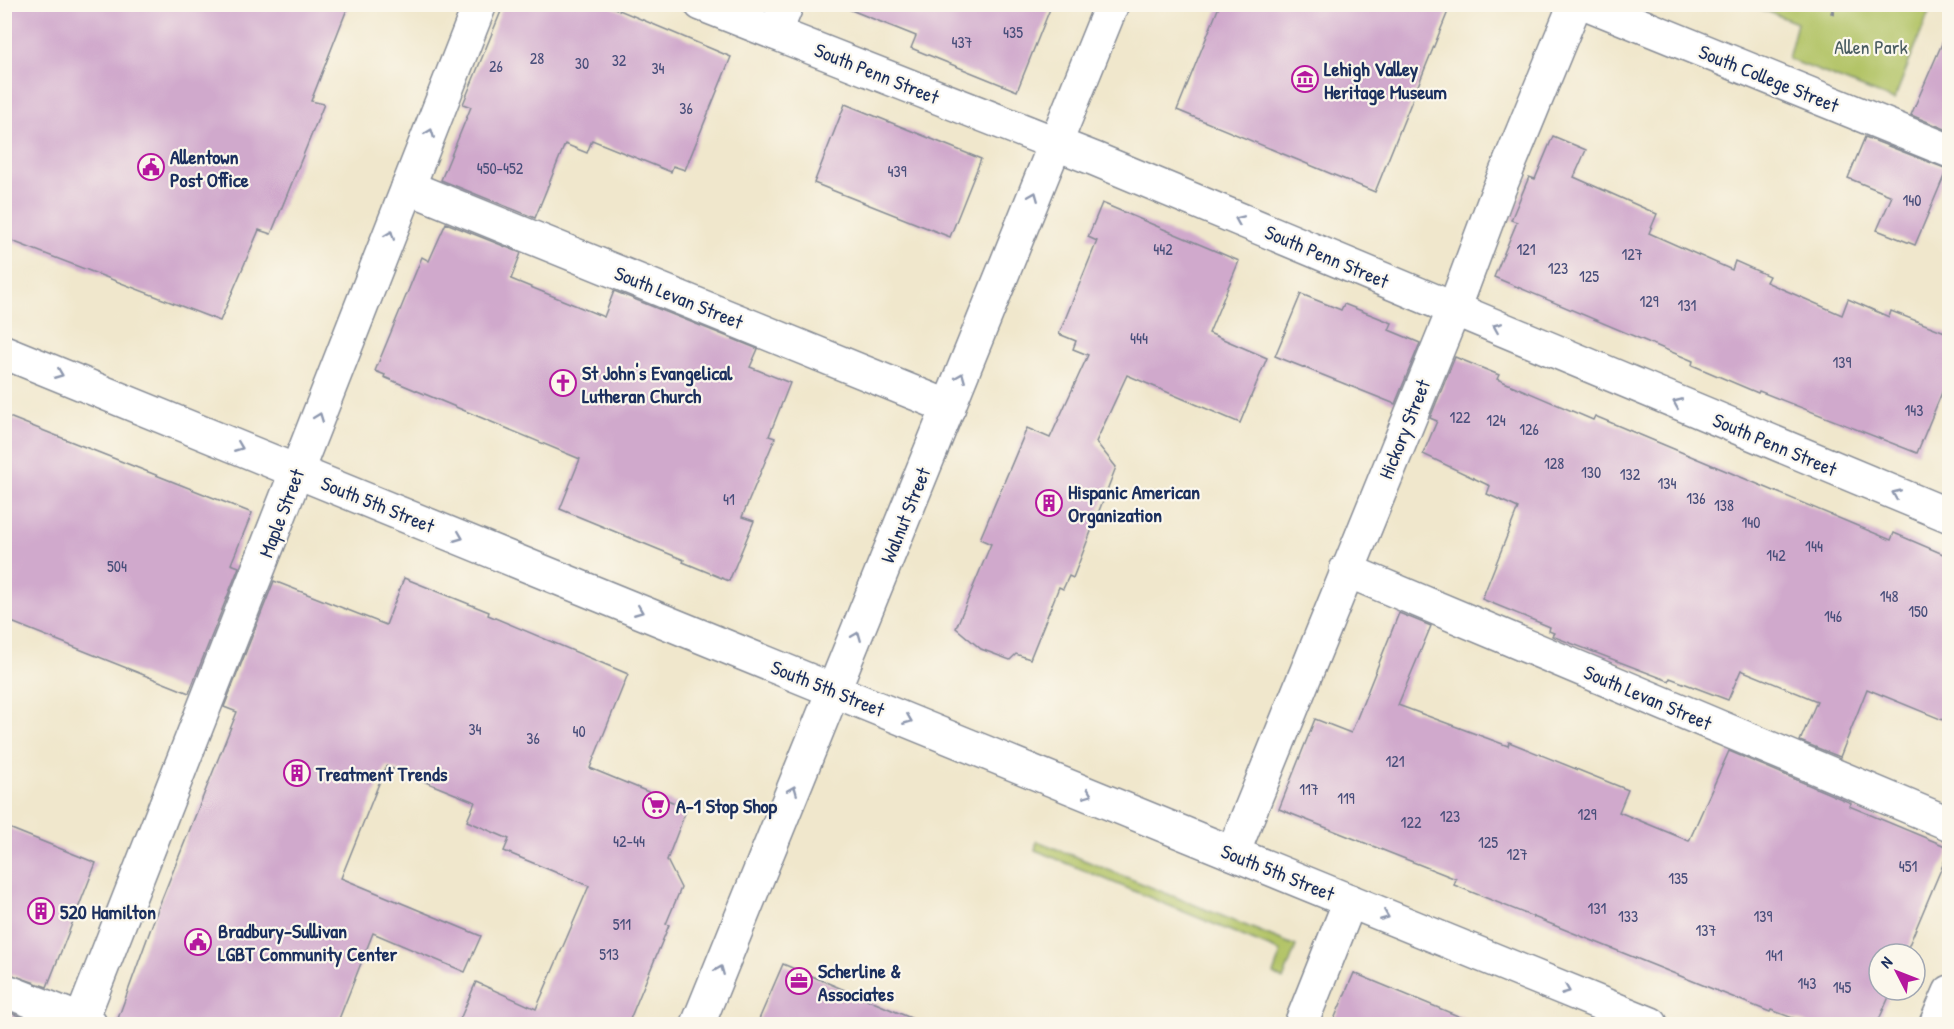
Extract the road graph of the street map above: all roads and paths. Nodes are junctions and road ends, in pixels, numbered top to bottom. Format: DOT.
graph roads {
  1 [pos="480,4"];
  2 [pos="701,4"];
  3 [pos="1112,4"];
  4 [pos="1575,4"];
  5 [pos="1588,4"];
  6 [pos="1835,4"];
  7 [pos="1832,14"];
  8 [pos="781,19"];
  9 [pos="1055,144"];
  10 [pos="1950,152"];
  11 [pos="408,187"];
  12 [pos="1454,309"];
  13 [pos="4,352"];
  14 [pos="949,407"];
  15 [pos="297,471"];
  16 [pos="1950,516"];
  17 [pos="1346,570"];
  18 [pos="834,690"];
  19 [pos="1950,824"];
  20 [pos="1233,853"];
  21 [pos="1350,901"];
  22 [pos="4,990"];
  23 [pos="1950,992"];
  24 [pos="86,1023"];
  25 [pos="698,1024"];
  26 [pos="1300,1024"];
  27 [pos="1651,1024"];
  28 [pos="1936,1024"];
  11 -- 1 [label="street, Maple Street, one-way"];
  2 -- 8 [label="street, South Penn Street"];
  3 -- 9 [label="street, Walnut Street"];
  4 -- 12 [label="street, Hickory Street"];
  5 -- 10 [label="street, South College Street"];
  6 -- 7 [label="path"];
  8 -- 9 [label="street, South Penn Street"];
  12 -- 9 [label="street, South Penn Street, one-way"];
  14 -- 9 [label="street, Walnut Street, one-way"];
  11 -- 14 [label="street, South Levan Street"];
  15 -- 11 [label="street, Maple Street, one-way"];
  16 -- 12 [label="street, South Penn Street, one-way"];
  12 -- 17 [label="street, Hickory Street"];
  13 -- 15 [label="street, South 5th Street, one-way"];
  18 -- 14 [label="street, Walnut Street, one-way"];
  15 -- 18 [label="street, South 5th Street, one-way"];
  15 -- 24 [label="street, Maple Street"];
  17 -- 19 [label="street, South Levan Street"];
  17 -- 20 [label="street, Hickory Street"];
  18 -- 20 [label="street, South 5th Street, one-way"];
  25 -- 18 [label="street, Walnut Street, one-way"];
  20 -- 21 [label="street, South 5th Street"];
  21 -- 26 [label="street"];
  21 -- 27 [label="street, South 5th Street, one-way"];
  22 -- 24 [label="street"];
  23 -- 28 [label="street"];
}
